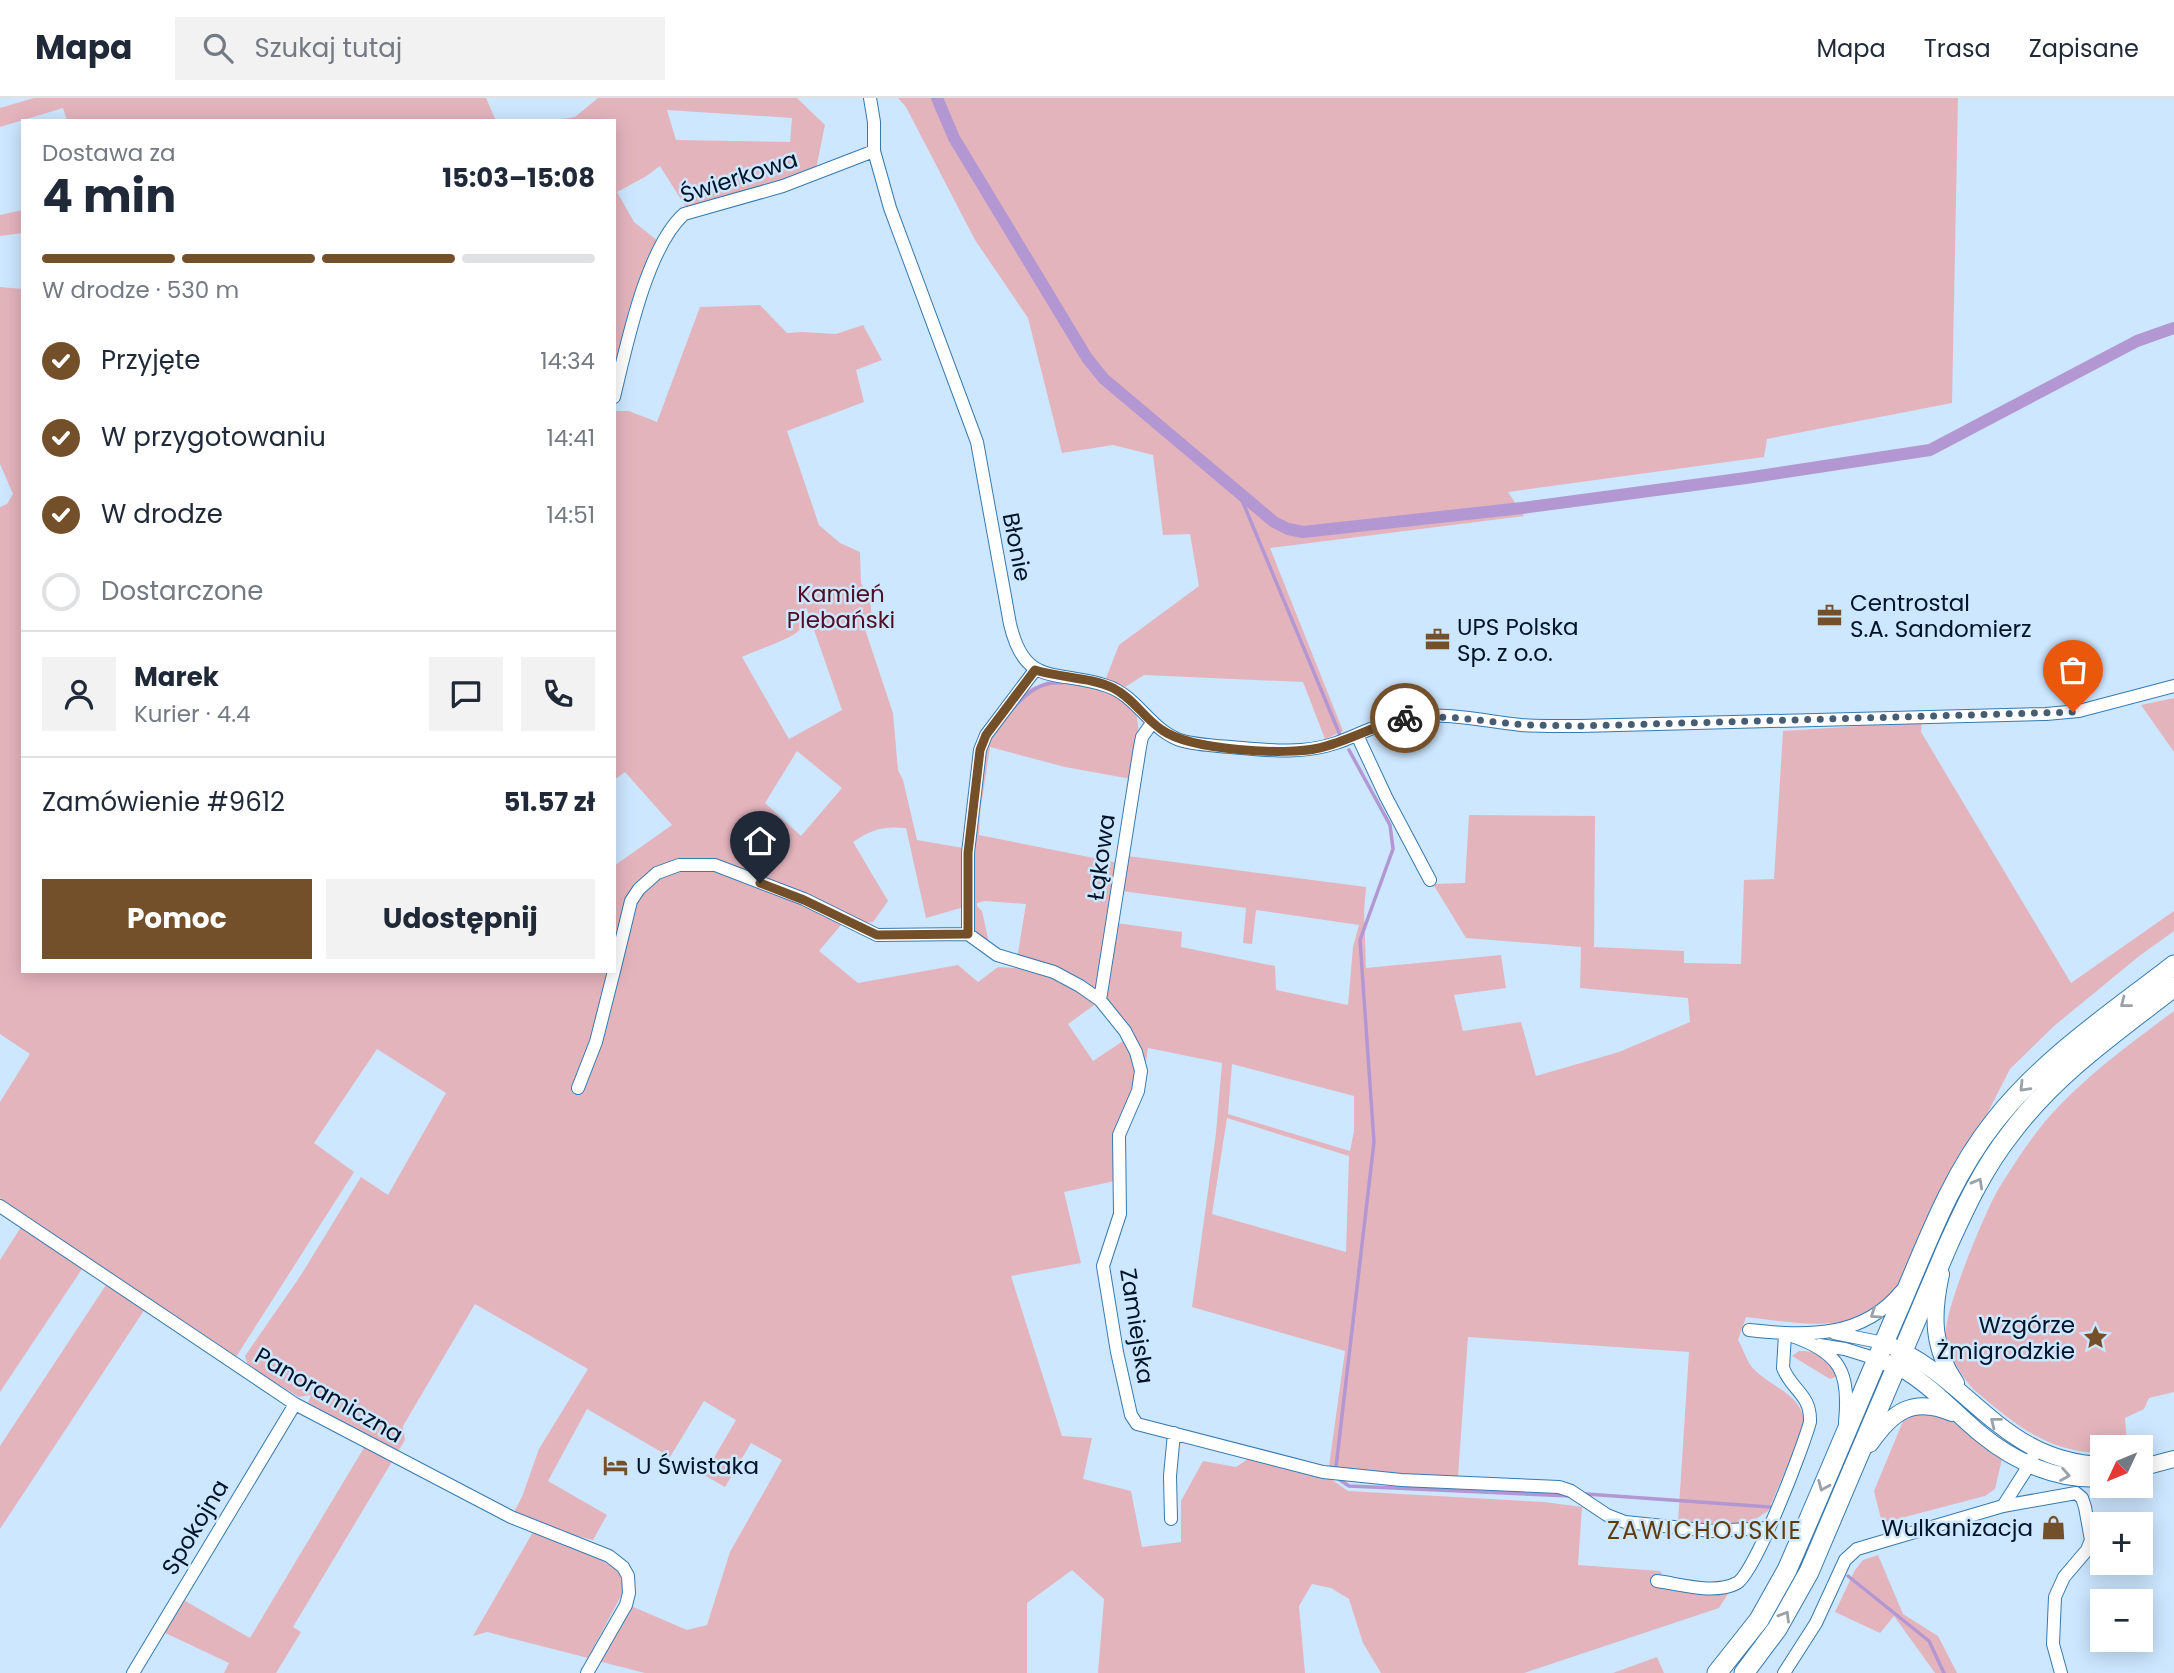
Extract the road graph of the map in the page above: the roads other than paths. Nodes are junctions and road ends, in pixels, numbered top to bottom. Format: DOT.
graph roads {
  1 [pos="870,98"];
  2 [pos="874,151"];
  3 [pos="616,388"];
  4 [pos="1035,670"];
  5 [pos="2174,687"];
  6 [pos="1152,723"];
  7 [pos="1357,735"];
  8 [pos="1430,880"];
  9 [pos="968,934"];
  10 [pos="616,963"];
  11 [pos="2174,965"];
  12 [pos="613,973"];
  13 [pos="2174,987"];
  14 [pos="1100,1000"];
  15 [pos="578,1088"];
  16 [pos="0,1206"];
  17 [pos="1948,1244"];
  18 [pos="1912,1277"];
  19 [pos="1749,1330"];
  20 [pos="1826,1332"];
  21 [pos="1785,1334"];
  22 [pos="1816,1344"];
  23 [pos="1880,1351"];
  24 [pos="1900,1359"];
  25 [pos="1965,1397"];
  26 [pos="295,1404"];
  27 [pos="1960,1416"];
  28 [pos="1174,1433"];
  29 [pos="1844,1437"];
  30 [pos="2033,1457"];
  31 [pos="2174,1459"];
  32 [pos="2090,1463"];
  33 [pos="2153,1465"];
  34 [pos="1854,1467"];
  35 [pos="2090,1477"];
  36 [pos="2003,1507"];
  37 [pos="1171,1519"];
  38 [pos="1768,1528"];
  39 [pos="1657,1581"];
  40 [pos="132,1673"];
  41 [pos="587,1673"];
  42 [pos="1717,1673"];
  43 [pos="1744,1673"];
  44 [pos="1784,1673"];
  45 [pos="2061,1673"];
  1 -- 2 [label="street, Błonie"];
  2 -- 3 [label="street, Świerkowa"];
  2 -- 4 [label="street, Błonie"];
  4 -- 6 [label="street"];
  4 -- 9 [label="street"];
  5 -- 7 [label="street"];
  6 -- 7 [label="street"];
  6 -- 14 [label="street, Łąkowa"];
  7 -- 8 [label="street"];
  9 -- 10 [label="street"];
  9 -- 14 [label="street, Zamiejska"];
  11 -- 18 [label="main road, one-way"];
  12 -- 15 [label="street"];
  17 -- 13 [label="main road, one-way"];
  14 -- 28 [label="street, Zamiejska"];
  16 -- 26 [label="street, Panoramiczna"];
  17 -- 24 [label="main road"];
  17 -- 25 [label="street"];
  18 -- 20 [label="street, one-way"];
  18 -- 23 [label="main road"];
  19 -- 21 [label="street"];
  20 -- 21 [label="street"];
  20 -- 23 [label="street"];
  21 -- 22 [label="street"];
  21 -- 38 [label="street"];
  22 -- 23 [label="street"];
  22 -- 29 [label="street"];
  23 -- 24 [label="street"];
  23 -- 29 [label="main road"];
  24 -- 25 [label="street"];
  24 -- 27 [label="street"];
  24 -- 34 [label="main road"];
  30 -- 25 [label="street, one-way"];
  26 -- 40 [label="street, Spokojna"];
  26 -- 41 [label="street, Panoramiczna"];
  27 -- 30 [label="street"];
  27 -- 34 [label="street"];
  28 -- 37 [label="street"];
  28 -- 38 [label="street"];
  29 -- 42 [label="main road, one-way"];
  30 -- 32 [label="street"];
  30 -- 35 [label="street, one-way"];
  30 -- 36 [label="street"];
  31 -- 33 [label="street"];
  43 -- 34 [label="main road, one-way"];
  36 -- 44 [label="street"];
  36 -- 45 [label="street"];
  38 -- 39 [label="street"];
}
